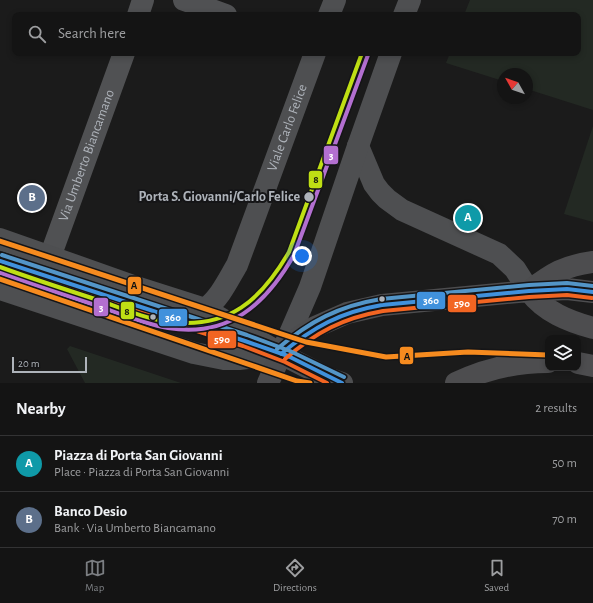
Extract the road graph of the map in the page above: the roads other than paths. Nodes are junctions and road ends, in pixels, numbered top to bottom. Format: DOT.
graph roads {
  1 [pos="143,0"];
  2 [pos="184,0"];
  3 [pos="335,0"];
  4 [pos="410,0"];
  5 [pos="139,12"];
  6 [pos="218,12"];
  7 [pos="330,12"];
  8 [pos="405,12"];
  9 [pos="123,56"];
  10 [pos="314,56"];
  11 [pos="390,56"];
  12 [pos="358,146"];
  13 [pos="0,239"];
  14 [pos="50,257"];
  15 [pos="593,262"];
  16 [pos="0,289"];
  17 [pos="529,291"];
  18 [pos="593,292"];
  19 [pos="206,309"];
  20 [pos="593,328"];
  21 [pos="281,354"];
  22 [pos="545,362"];
  23 [pos="581,364"];
  24 [pos="593,366"];
  25 [pos="268,383"];
  26 [pos="342,383"];
  27 [pos="456,383"];
  1 -- 5 [label="street"];
  2 -- 6 [label="street"];
  3 -- 7 [label="main road"];
  4 -- 8 [label="main road"];
  9 -- 14 [label="street, Via Umberto Biancamano"];
  10 -- 19 [label="main road, Viale Carlo Felice"];
  11 -- 12 [label="main road"];
  12 -- 17 [label="main road"];
  12 -- 21 [label="main road"];
  13 -- 14 [label="main road"];
  14 -- 19 [label="main road"];
  15 -- 17 [label="main road"];
  16 -- 21 [label="main road"];
  17 -- 18 [label="main road"];
  17 -- 20 [label="main road"];
  17 -- 21 [label="main road"];
  19 -- 21 [label="main road"];
  21 -- 25 [label="main road"];
  21 -- 26 [label="main road"];
  22 -- 27 [label="main road"];
  23 -- 24 [label="main road"];
}
